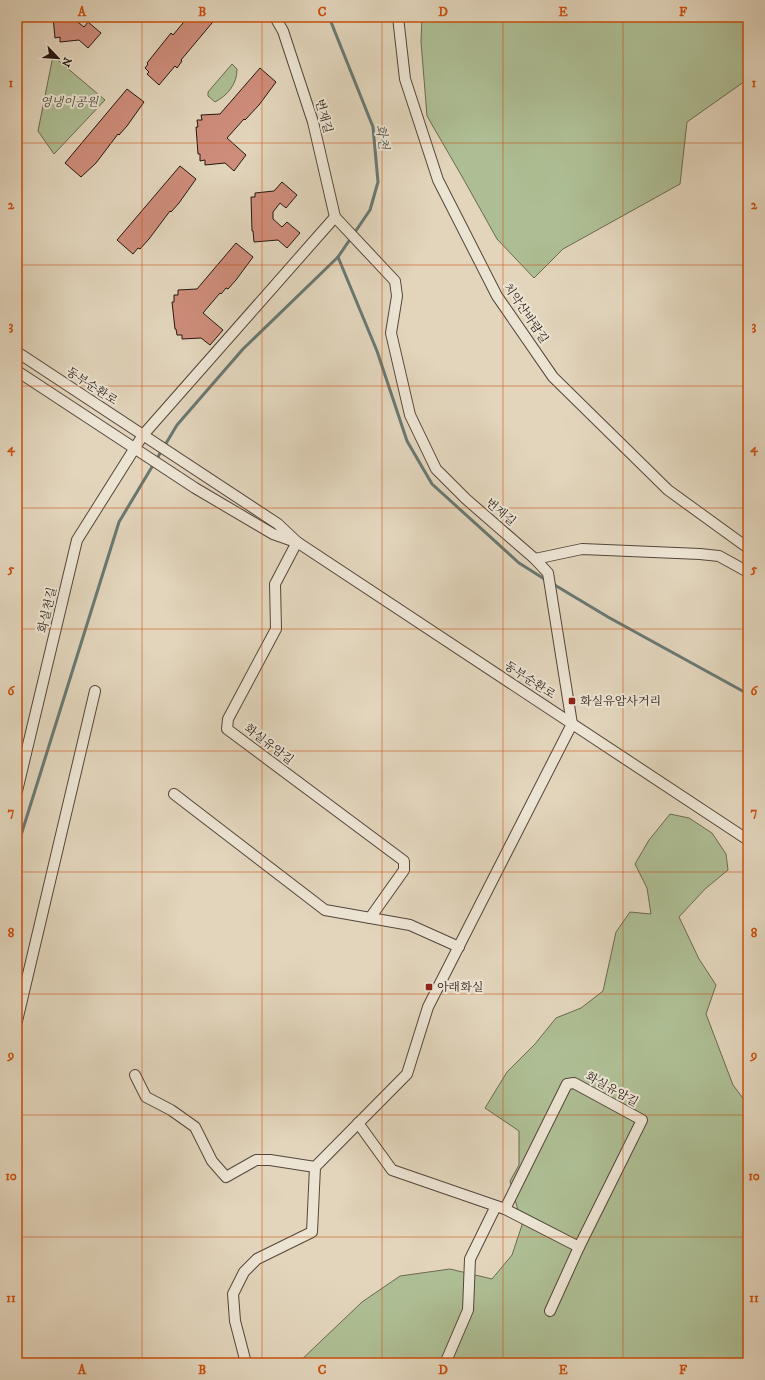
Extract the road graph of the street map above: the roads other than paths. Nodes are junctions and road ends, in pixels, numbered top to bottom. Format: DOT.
graph roads {
  1 [pos="275,17"];
  2 [pos="398,17"];
  3 [pos="337,220"];
  4 [pos="17,352"];
  5 [pos="17,371"];
  6 [pos="143,434"];
  7 [pos="134,448"];
  8 [pos="297,542"];
  9 [pos="748,548"];
  10 [pos="535,559"];
  11 [pos="748,572"];
  12 [pos="95,691"];
  13 [pos="572,724"];
  14 [pos="17,791"];
  15 [pos="174,794"];
  16 [pos="748,840"];
  17 [pos="370,918"];
  18 [pos="459,947"];
  19 [pos="17,1021"];
  20 [pos="135,1075"];
  21 [pos="358,1123"];
  22 [pos="315,1167"];
  23 [pos="500,1207"];
  24 [pos="580,1247"];
  25 [pos="550,1311"];
  26 [pos="246,1363"];
  27 [pos="446,1363"];
  1 -- 3 [label="street, 번재길"];
  2 -- 9 [label="street, 치악산바람길"];
  3 -- 6 [label="street, 화실천길"];
  3 -- 10 [label="street, 번재길"];
  4 -- 6 [label="street, 동부순환로"];
  5 -- 7 [label="street"];
  6 -- 7 [label="street, 화실천길"];
  6 -- 8 [label="street, 동부순환로"];
  7 -- 8 [label="street, 동부순환로"];
  7 -- 14 [label="street, 화실천길"];
  8 -- 13 [label="street, 동부순환로"];
  8 -- 17 [label="street, 화실유암길"];
  10 -- 11 [label="street"];
  10 -- 13 [label="street, 번재길"];
  12 -- 19 [label="street"];
  13 -- 16 [label="street, 동부순환로"];
  13 -- 18 [label="street"];
  15 -- 17 [label="street"];
  17 -- 18 [label="street"];
  18 -- 21 [label="street"];
  20 -- 22 [label="street"];
  21 -- 22 [label="street"];
  21 -- 23 [label="street"];
  22 -- 26 [label="street"];
  23 -- 24 [label="street"];
  23 -- 24 [label="street, 화실유암길"];
  23 -- 27 [label="street, 화실유암길"];
  24 -- 25 [label="street, 화실유암길"];
}
